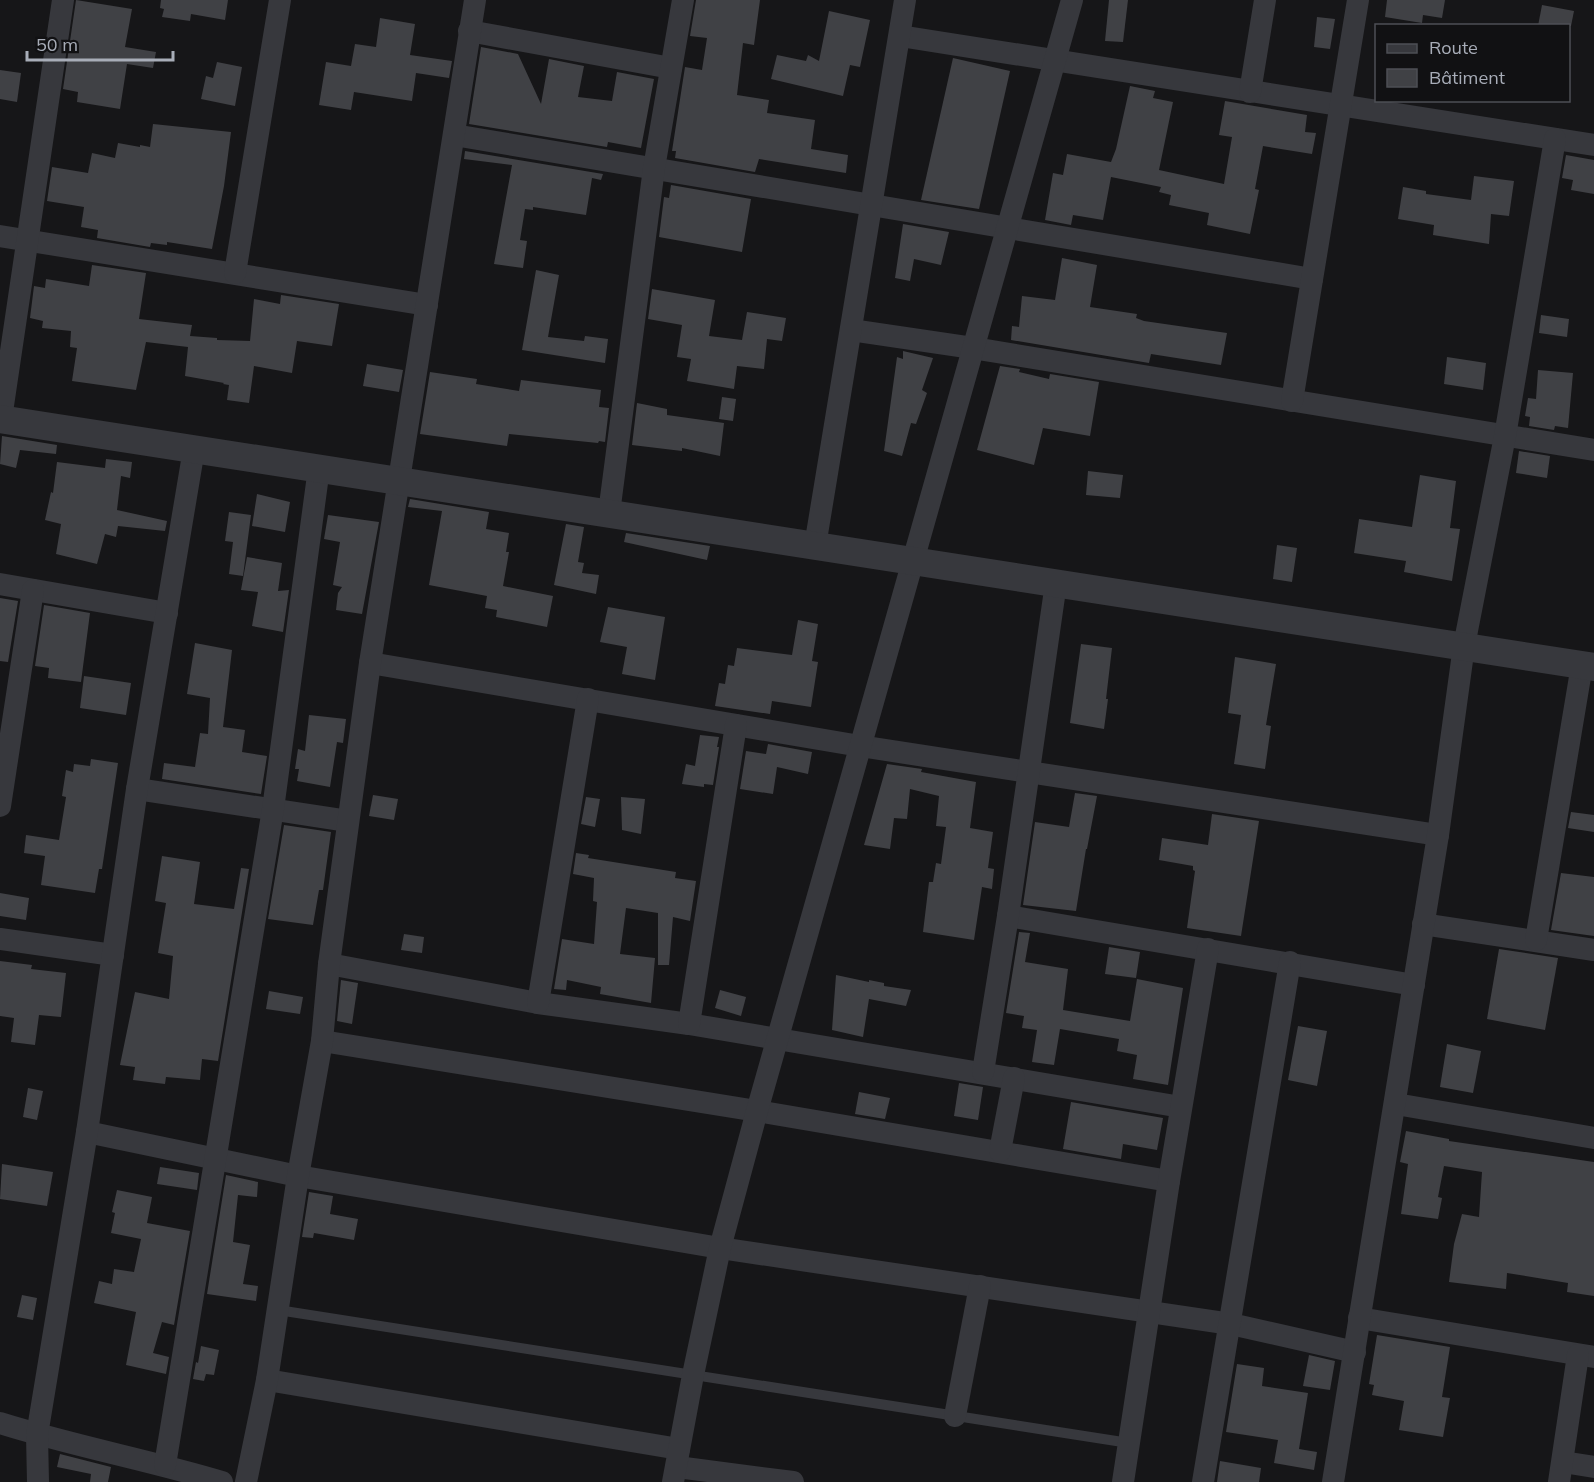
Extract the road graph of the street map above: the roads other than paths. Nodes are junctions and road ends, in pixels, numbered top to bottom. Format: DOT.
graph roads {
  1 [pos="63,0"];
  2 [pos="280,0"];
  3 [pos="475,0"];
  4 [pos="683,0"];
  5 [pos="905,0"];
  6 [pos="1072,0"];
  7 [pos="1266,0"];
  8 [pos="1358,0"];
  9 [pos="469,31"];
  10 [pos="900,36"];
  11 [pos="1055,60"];
  12 [pos="671,68"];
  13 [pos="1250,92"];
  14 [pos="1341,106"];
  15 [pos="454,135"];
  16 [pos="1555,139"];
  17 [pos="1594,145"];
  18 [pos="654,168"];
  19 [pos="872,206"];
  20 [pos="1007,229"];
  21 [pos="0,236"];
  22 [pos="28,240"];
  23 [pos="235,273"];
  24 [pos="1312,279"];
  25 [pos="427,305"];
  26 [pos="851,330"];
  27 [pos="973,348"];
  28 [pos="1292,401"];
  29 [pos="0,419"];
  30 [pos="1505,436"];
  31 [pos="194,449"];
  32 [pos="1594,450"];
  33 [pos="319,468"];
  34 [pos="399,481"];
  35 [pos="609,513"];
  36 [pos="815,546"];
  37 [pos="914,561"];
  38 [pos="1056,583"];
  39 [pos="0,584"];
  40 [pos="33,590"];
  41 [pos="167,613"];
  42 [pos="1464,646"];
  43 [pos="370,663"];
  44 [pos="1588,666"];
  45 [pos="588,699"];
  46 [pos="736,725"];
  47 [pos="860,746"];
  48 [pos="1029,773"];
  49 [pos="136,789"];
  50 [pos="0,807"];
  51 [pos="273,809"];
  52 [pos="348,821"];
  53 [pos="1438,835"];
  54 [pos="1008,916"];
  55 [pos="1423,924"];
  56 [pos="0,939"];
  57 [pos="1536,940"];
  58 [pos="1208,949"];
  59 [pos="1594,950"];
  60 [pos="114,955"];
  61 [pos="1290,962"];
  62 [pos="329,964"];
  63 [pos="1414,985"];
  64 [pos="538,1003"];
  65 [pos="689,1024"];
  66 [pos="777,1038"];
  67 [pos="322,1041"];
  68 [pos="983,1072"];
  69 [pos="1014,1078"];
  70 [pos="1396,1104"];
  71 [pos="1181,1107"];
  72 [pos="757,1111"];
  73 [pos="87,1132"];
  74 [pos="1594,1138"];
  75 [pos="1000,1151"];
  76 [pos="216,1157"];
  77 [pos="298,1176"];
  78 [pos="1169,1181"];
  79 [pos="720,1248"];
  80 [pos="980,1286"];
  81 [pos="279,1310"];
  82 [pos="1149,1312"];
  83 [pos="1359,1318"];
  84 [pos="1231,1324"];
  85 [pos="1355,1352"];
  86 [pos="1586,1356"];
  87 [pos="693,1375"];
  88 [pos="267,1380"];
  89 [pos="955,1416"];
  90 [pos="0,1423"];
  91 [pos="37,1435"];
  92 [pos="1129,1443"];
  93 [pos="165,1465"];
  94 [pos="676,1466"];
  95 [pos="1594,1467"];
  96 [pos="1561,1472"];
  97 [pos="38,1482"];
  98 [pos="222,1482"];
  99 [pos="246,1482"];
  100 [pos="793,1482"];
  101 [pos="1123,1482"];
  102 [pos="1203,1482"];
  103 [pos="1333,1482"];
  1 -- 22 [label="street"];
  2 -- 23 [label="street"];
  3 -- 9 [label="street"];
  4 -- 12 [label="street"];
  5 -- 10 [label="street"];
  6 -- 11 [label="street"];
  7 -- 13 [label="street"];
  8 -- 14 [label="street"];
  9 -- 12 [label="street"];
  9 -- 15 [label="street"];
  10 -- 11 [label="street"];
  10 -- 19 [label="street"];
  11 -- 13 [label="street"];
  11 -- 20 [label="street"];
  12 -- 18 [label="street"];
  13 -- 14 [label="street"];
  14 -- 16 [label="street"];
  14 -- 24 [label="street"];
  15 -- 18 [label="street"];
  15 -- 25 [label="street"];
  16 -- 17 [label="street"];
  16 -- 30 [label="street"];
  18 -- 19 [label="street"];
  18 -- 35 [label="street"];
  19 -- 20 [label="street"];
  19 -- 26 [label="street"];
  20 -- 24 [label="street"];
  20 -- 27 [label="street"];
  21 -- 22 [label="street"];
  22 -- 23 [label="street"];
  22 -- 29 [label="street"];
  23 -- 25 [label="street"];
  24 -- 28 [label="street"];
  25 -- 34 [label="street"];
  26 -- 27 [label="street"];
  26 -- 36 [label="street"];
  27 -- 28 [label="street"];
  27 -- 37 [label="street"];
  28 -- 30 [label="street"];
  29 -- 31 [label="street"];
  30 -- 32 [label="street"];
  30 -- 42 [label="street"];
  31 -- 33 [label="street"];
  31 -- 41 [label="street"];
  33 -- 34 [label="street"];
  33 -- 51 [label="street"];
  34 -- 35 [label="street"];
  34 -- 43 [label="street"];
  35 -- 36 [label="street"];
  36 -- 37 [label="street"];
  37 -- 38 [label="street"];
  37 -- 47 [label="street"];
  38 -- 42 [label="street"];
  38 -- 48 [label="street"];
  39 -- 40 [label="street"];
  40 -- 41 [label="street"];
  40 -- 50 [label="street"];
  41 -- 49 [label="street"];
  42 -- 44 [label="street"];
  42 -- 53 [label="street"];
  43 -- 45 [label="street"];
  43 -- 52 [label="street"];
  44 -- 57 [label="street"];
  45 -- 46 [label="street"];
  45 -- 64 [label="street"];
  46 -- 47 [label="street"];
  46 -- 65 [label="street"];
  47 -- 48 [label="street"];
  47 -- 66 [label="street"];
  48 -- 53 [label="street"];
  48 -- 54 [label="street"];
  49 -- 51 [label="street"];
  49 -- 60 [label="street"];
  51 -- 52 [label="street"];
  51 -- 76 [label="street"];
  52 -- 62 [label="street"];
  53 -- 55 [label="street"];
  54 -- 58 [label="street"];
  54 -- 68 [label="street"];
  55 -- 57 [label="street"];
  55 -- 63 [label="street"];
  56 -- 60 [label="street"];
  57 -- 59 [label="street"];
  58 -- 61 [label="street"];
  58 -- 71 [label="street"];
  60 -- 73 [label="street"];
  61 -- 63 [label="street"];
  61 -- 84 [label="street"];
  62 -- 64 [label="street"];
  62 -- 67 [label="street"];
  63 -- 70 [label="street"];
  64 -- 65 [label="street"];
  65 -- 66 [label="street"];
  66 -- 68 [label="street"];
  66 -- 72 [label="street"];
  67 -- 72 [label="street"];
  67 -- 77 [label="street"];
  68 -- 69 [label="street"];
  69 -- 71 [label="street"];
  69 -- 75 [label="street"];
  70 -- 74 [label="street"];
  70 -- 83 [label="street"];
  71 -- 78 [label="street"];
  72 -- 75 [label="street"];
  72 -- 79 [label="street"];
  73 -- 76 [label="street"];
  73 -- 91 [label="street"];
  75 -- 78 [label="street"];
  76 -- 77 [label="street"];
  76 -- 93 [label="street"];
  77 -- 79 [label="street"];
  77 -- 81 [label="street"];
  78 -- 82 [label="street"];
  79 -- 80 [label="street"];
  79 -- 87 [label="street"];
  80 -- 82 [label="street"];
  80 -- 89 [label="street"];
  81 -- 87 [label="lane"];
  81 -- 88 [label="street"];
  82 -- 84 [label="street"];
  82 -- 92 [label="street"];
  83 -- 85 [label="street"];
  83 -- 86 [label="street"];
  84 -- 85 [label="street"];
  84 -- 102 [label="street"];
  85 -- 103 [label="street"];
  86 -- 96 [label="street"];
  87 -- 89 [label="lane"];
  87 -- 94 [label="street"];
  88 -- 94 [label="street"];
  88 -- 99 [label="street"];
  89 -- 92 [label="lane"];
  90 -- 91 [label="street"];
  91 -- 93 [label="street"];
  91 -- 97 [label="street"];
  92 -- 101 [label="street"];
  93 -- 98 [label="street"];
  94 -- 100 [label="street"];
  95 -- 96 [label="street"];
}
